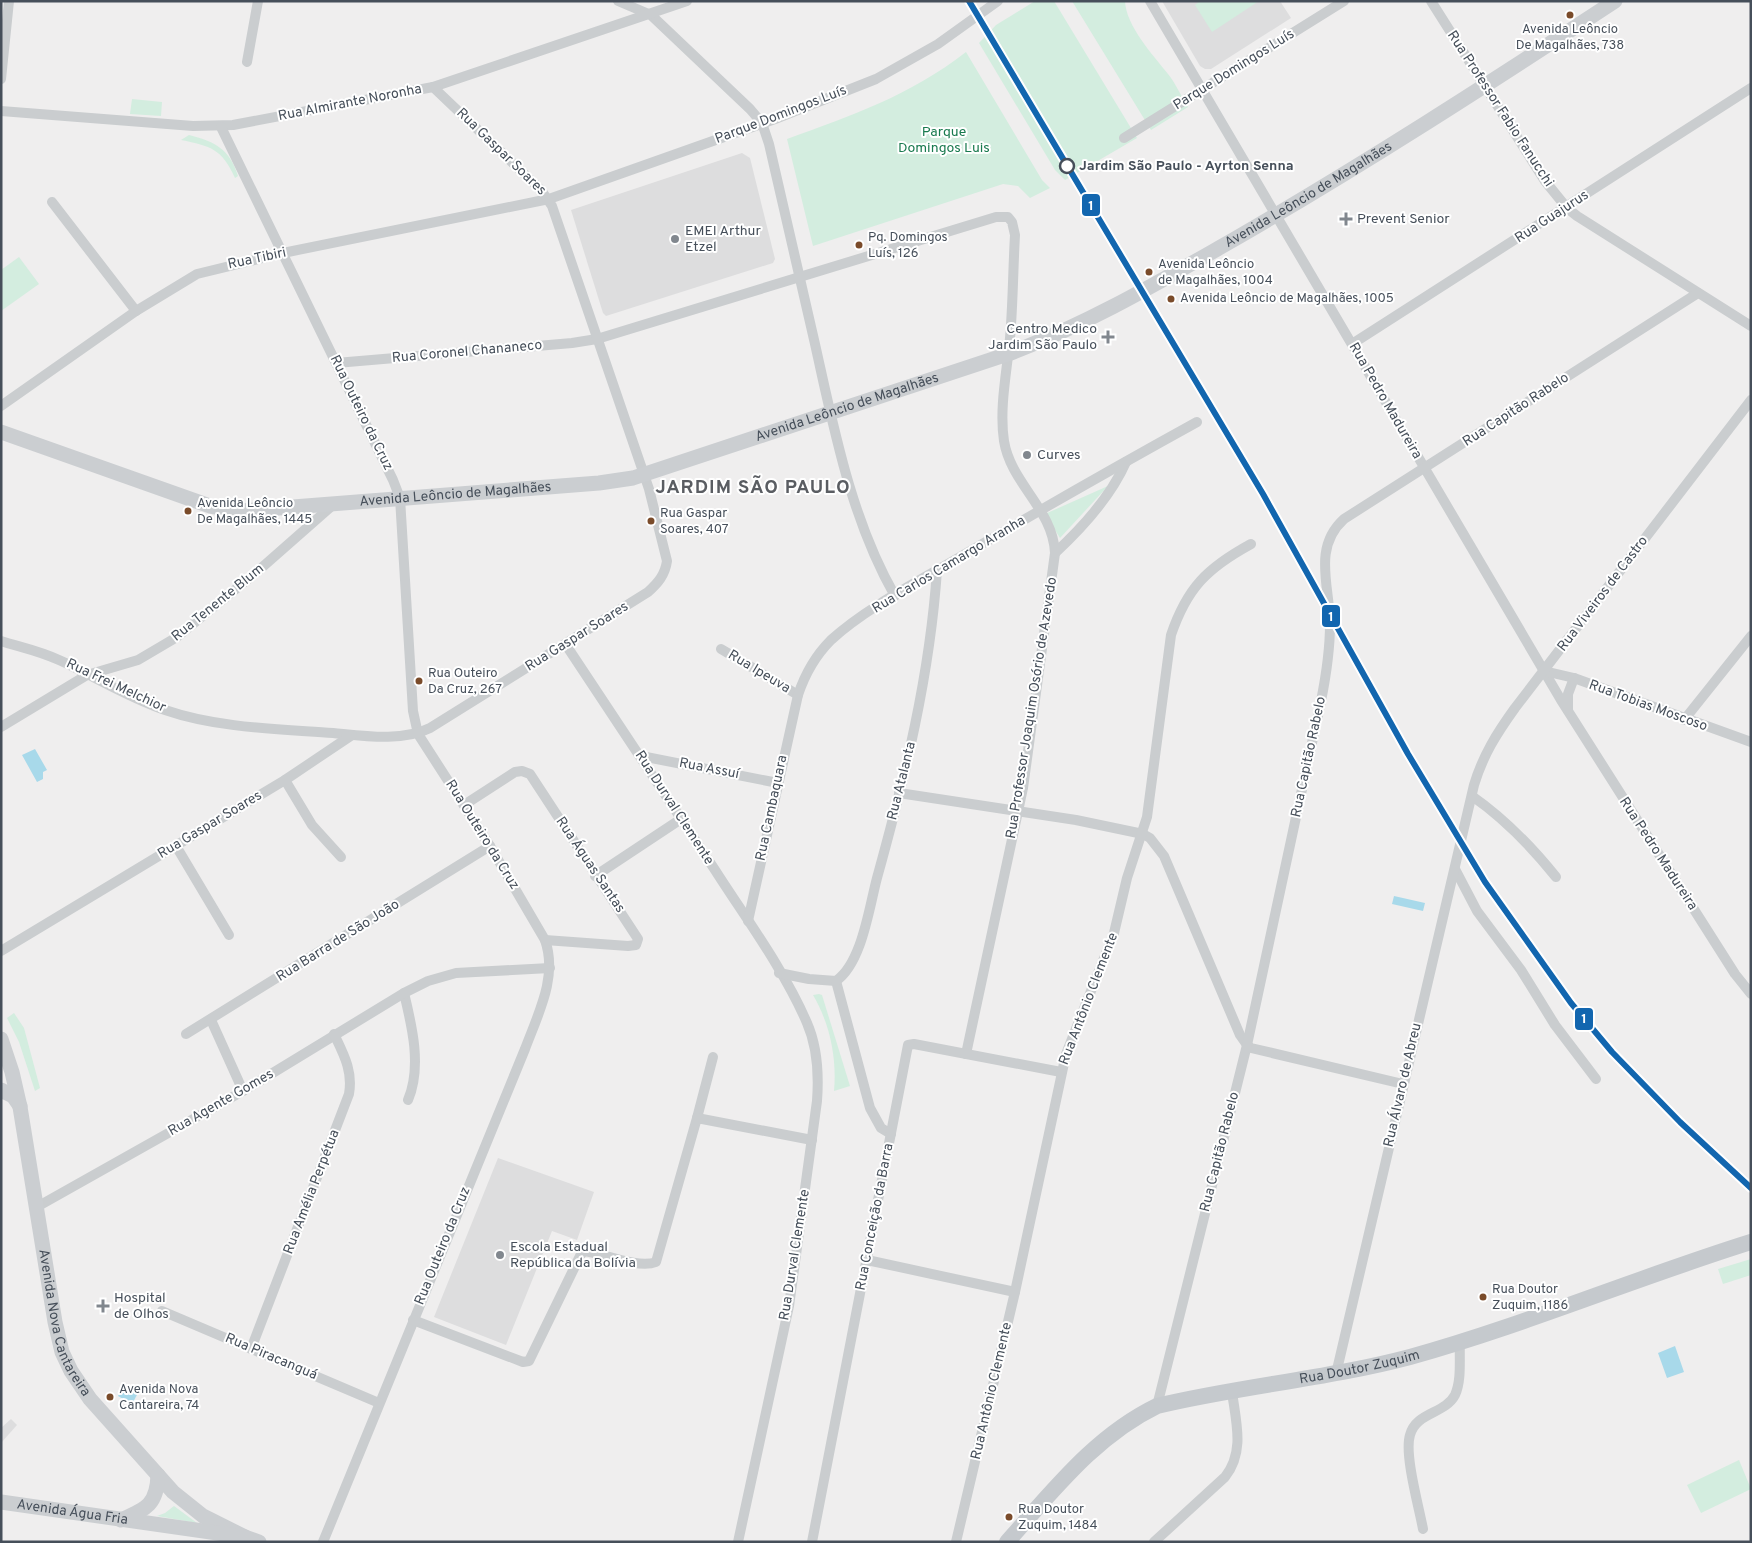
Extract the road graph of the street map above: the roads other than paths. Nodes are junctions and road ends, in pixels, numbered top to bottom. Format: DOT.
graph roads {
  1 [pos="9,1"];
  2 [pos="258,1"];
  3 [pos="687,1"];
  4 [pos="998,1"];
  5 [pos="1150,1"];
  6 [pos="1344,1"];
  7 [pos="1431,1"];
  8 [pos="1615,1"];
  9 [pos="620,2"];
  10 [pos="650,15"];
  11 [pos="621,25"];
  12 [pos="247,62"];
  13 [pos="1,78"];
  14 [pos="1486,86"];
  15 [pos="433,87"];
  16 [pos="1751,88"];
  17 [pos="1202,91"];
  18 [pos="1,111"];
  19 [pos="762,123"];
  20 [pos="220,127"];
  21 [pos="1124,138"];
  22 [pos="549,199"];
  23 [pos="52,202"];
  24 [pos="1566,208"];
  25 [pos="1276,215"];
  26 [pos="283,253"];
  27 [pos="800,275"];
  28 [pos="1698,293"];
  29 [pos="136,311"];
  30 [pos="1751,326"];
  31 [pos="597,339"];
  32 [pos="1352,344"];
  33 [pos="1008,354"];
  34 [pos="336,363"];
  35 [pos="1751,400"];
  36 [pos="1,406"];
  37 [pos="830,412"];
  38 [pos="1197,422"];
  39 [pos="1,432"];
  40 [pos="1126,461"];
  41 [pos="1425,469"];
  42 [pos="644,475"];
  43 [pos="400,498"];
  44 [pos="334,504"];
  45 [pos="1041,510"];
  46 [pos="1251,544"];
  47 [pos="1055,553"];
  48 [pos="937,570"];
  49 [pos="895,596"];
  50 [pos="1751,636"];
  51 [pos="1,641"];
  52 [pos="566,645"];
  53 [pos="721,649"];
  54 [pos="1544,671"];
  55 [pos="87,675"];
  56 [pos="1574,678"];
  57 [pos="798,695"];
  58 [pos="1568,711"];
  59 [pos="1684,720"];
  60 [pos="1,727"];
  61 [pos="418,734"];
  62 [pos="352,735"];
  63 [pos="1751,742"];
  64 [pos="641,756"];
  65 [pos="285,780"];
  66 [pos="778,783"];
  67 [pos="899,793"];
  68 [pos="1472,796"];
  69 [pos="464,805"];
  70 [pos="1018,811"];
  71 [pos="681,819"];
  72 [pos="1142,834"];
  73 [pos="176,846"];
  74 [pos="490,846"];
  75 [pos="341,857"];
  76 [pos="1455,869"];
  77 [pos="596,876"];
  78 [pos="1556,877"];
  79 [pos="748,921"];
  80 [pos="229,936"];
  81 [pos="545,940"];
  82 [pos="1,951"];
  83 [pos="550,968"];
  84 [pos="780,973"];
  85 [pos="836,981"];
  86 [pos="404,993"];
  87 [pos="1751,994"];
  88 [pos="211,1020"];
  89 [pos="186,1034"];
  90 [pos="334,1034"];
  91 [pos="1,1040"];
  92 [pos="1246,1045"];
  93 [pos="966,1054"];
  94 [pos="712,1057"];
  95 [pos="1062,1072"];
  96 [pos="7,1076"];
  97 [pos="1596,1079"];
  98 [pos="1403,1084"];
  99 [pos="1,1090"];
  100 [pos="243,1091"];
  101 [pos="408,1100"];
  102 [pos="20,1107"];
  103 [pos="697,1118"];
  104 [pos="891,1134"];
  105 [pos="812,1140"];
  106 [pos="35,1208"];
  107 [pos="1751,1242"];
  108 [pos="867,1260"];
  109 [pos="1015,1292"];
  110 [pos="162,1311"];
  111 [pos="413,1320"];
  112 [pos="1460,1342"];
  113 [pos="251,1349"];
  114 [pos="1336,1374"];
  115 [pos="1232,1392"];
  116 [pos="379,1403"];
  117 [pos="1157,1406"];
  118 [pos="158,1475"];
  119 [pos="1,1502"];
  120 [pos="121,1520"];
  121 [pos="1423,1530"];
  122 [pos="245,1537"];
  123 [pos="1014,1539"];
  124 [pos="260,1542"];
  125 [pos="323,1542"];
  126 [pos="738,1542"];
  127 [pos="812,1542"];
  128 [pos="956,1542"];
  129 [pos="1154,1542"];
  1 -- 13 [label="street"];
  2 -- 12 [label="street"];
  3 -- 10 [label="street, Rua Almirante Noronha"];
  4 -- 19 [label="street, Parque Domingos Luís"];
  5 -- 17 [label="street, Rua Pedro Madureira"];
  6 -- 17 [label="street, Parque Domingos Luís"];
  7 -- 14 [label="street, Rua Professor Fabio Fanucchi"];
  8 -- 14 [label="main road, Avenida Leôncio de Magalhães"];
  9 -- 10 [label="street"];
  9 -- 11 [label="street"];
  10 -- 11 [label="street, Rua Almirante Noronha"];
  10 -- 19 [label="street"];
  11 -- 15 [label="street, Rua Almirante Noronha"];
  14 -- 24 [label="street, Rua Professor Fabio Fanucchi"];
  14 -- 25 [label="main road, Avenida Leôncio de Magalhães"];
  15 -- 20 [label="street, Rua Almirante Noronha"];
  15 -- 22 [label="street, Rua Gaspar Soares"];
  16 -- 24 [label="street, Rua Guajurus"];
  17 -- 21 [label="street, Parque Domingos Luís"];
  17 -- 25 [label="street, Rua Pedro Madureira"];
  18 -- 20 [label="street, Rua Almirante Noronha"];
  19 -- 22 [label="street, Parque Domingos Luís"];
  19 -- 27 [label="street"];
  20 -- 26 [label="street, Rua Outeiro da Cruz"];
  22 -- 26 [label="street, Rua Tibiri"];
  22 -- 31 [label="street, Rua Gaspar Soares"];
  23 -- 29 [label="street"];
  24 -- 28 [label="street, Rua Professor Fabio Fanucchi"];
  24 -- 32 [label="street, Rua Guajurus"];
  25 -- 32 [label="street, Rua Pedro Madureira"];
  25 -- 33 [label="main road, Avenida Leôncio de Magalhães"];
  26 -- 29 [label="street, Rua Tibiri"];
  26 -- 34 [label="street, Rua Outeiro da Cruz"];
  27 -- 31 [label="street"];
  27 -- 33 [label="street, Rua Professor Joaquim Osório de Azevedo"];
  27 -- 37 [label="street"];
  28 -- 30 [label="street, Rua Professor Fabio Fanucchi"];
  28 -- 41 [label="street, Rua Capitão Rabelo"];
  29 -- 36 [label="street, Rua Tibiri"];
  31 -- 34 [label="street, Rua Coronel Chananeco"];
  31 -- 42 [label="street, Rua Gaspar Soares"];
  32 -- 41 [label="street, Rua Pedro Madureira"];
  33 -- 37 [label="main road, Avenida Leôncio de Magalhães"];
  33 -- 45 [label="street, Rua Professor Joaquim Osório de Azevedo"];
  34 -- 43 [label="street, Rua Outeiro da Cruz"];
  35 -- 54 [label="street, Rua Viveiros de Castro"];
  37 -- 42 [label="main road, Avenida Leôncio de Magalhães"];
  37 -- 49 [label="street"];
  38 -- 40 [label="street, Rua Carlos Camargo Aranha"];
  39 -- 44 [label="main road, Avenida Leôncio de Magalhães"];
  40 -- 45 [label="street, Rua Carlos Camargo Aranha"];
  40 -- 47 [label="street"];
  41 -- 54 [label="street, Rua Pedro Madureira"];
  41 -- 92 [label="street, Rua Capitão Rabelo"];
  42 -- 43 [label="main road, Avenida Leôncio de Magalhães"];
  42 -- 52 [label="street, Rua Gaspar Soares"];
  43 -- 44 [label="main road, Avenida Leôncio de Magalhães"];
  43 -- 61 [label="street, Rua Outeiro da Cruz"];
  44 -- 55 [label="street, Rua Tenente Blum"];
  45 -- 47 [label="street, Rua Professor Joaquim Osório de Azevedo"];
  45 -- 48 [label="street, Rua Carlos Camargo Aranha"];
  46 -- 72 [label="street, Rua Antônio Clemente"];
  47 -- 70 [label="street, Rua Professor Joaquim Osório de Azevedo"];
  48 -- 49 [label="street, Rua Carlos Camargo Aranha"];
  48 -- 67 [label="street, Rua Atalanta"];
  49 -- 57 [label="street, Rua Carlos Camargo Aranha"];
  50 -- 59 [label="street"];
  51 -- 55 [label="street, Rua Frei Melchior"];
  52 -- 61 [label="street, Rua Gaspar Soares"];
  52 -- 64 [label="street, Rua Durval Clemente"];
  53 -- 57 [label="street, Rua Ipeuva"];
  54 -- 56 [label="street, Rua Tobias Moscoso"];
  54 -- 58 [label="street, Rua Pedro Madureira"];
  54 -- 68 [label="street, Rua Viveiros de Castro"];
  55 -- 60 [label="street, Rua Tenente Blum"];
  55 -- 62 [label="street, Rua Frei Melchior"];
  56 -- 58 [label="street"];
  56 -- 59 [label="street, Rua Tobias Moscoso"];
  57 -- 66 [label="street, Rua Cambaquara"];
  58 -- 87 [label="street, Rua Pedro Madureira"];
  59 -- 63 [label="street, Rua Tobias Moscoso"];
  61 -- 62 [label="street"];
  61 -- 69 [label="street, Rua Outeiro da Cruz"];
  62 -- 65 [label="street, Rua Gaspar Soares"];
  64 -- 66 [label="street, Rua Assuí"];
  64 -- 71 [label="street, Rua Durval Clemente"];
  65 -- 73 [label="street, Rua Gaspar Soares"];
  65 -- 75 [label="street"];
  66 -- 79 [label="street, Rua Cambaquara"];
  67 -- 70 [label="street"];
  67 -- 85 [label="street, Rua Atalanta"];
  68 -- 76 [label="street, Rua Álvaro de Abreu"];
  68 -- 78 [label="street"];
  69 -- 74 [label="street, Rua Outeiro da Cruz"];
  69 -- 77 [label="street, Rua Águas Santas"];
  70 -- 72 [label="street"];
  70 -- 93 [label="street, Rua Professor Joaquim Osório de Azevedo"];
  71 -- 77 [label="street"];
  71 -- 79 [label="street, Rua Durval Clemente"];
  72 -- 92 [label="street"];
  72 -- 95 [label="street, Rua Antônio Clemente"];
  73 -- 80 [label="street"];
  73 -- 82 [label="street, Rua Gaspar Soares"];
  74 -- 81 [label="street, Rua Outeiro da Cruz"];
  74 -- 88 [label="street, Rua Barra de São João"];
  76 -- 97 [label="street"];
  76 -- 98 [label="street, Rua Álvaro de Abreu"];
  77 -- 81 [label="street, Rua Águas Santas"];
  79 -- 84 [label="street, Rua Durval Clemente"];
  81 -- 83 [label="street, Rua Outeiro da Cruz"];
  83 -- 86 [label="street, Rua Agente Gomes"];
  83 -- 111 [label="street, Rua Outeiro da Cruz"];
  84 -- 85 [label="street"];
  84 -- 105 [label="street, Rua Durval Clemente"];
  85 -- 104 [label="street"];
  86 -- 90 [label="street, Rua Agente Gomes"];
  86 -- 101 [label="street"];
  88 -- 89 [label="street, Rua Barra de São João"];
  88 -- 100 [label="street"];
  90 -- 100 [label="street, Rua Agente Gomes"];
  90 -- 113 [label="street, Rua Amélia Perpétua"];
  91 -- 96 [label="main road, Avenida Nova Cantareira"];
  92 -- 98 [label="street"];
  92 -- 117 [label="street, Rua Capitão Rabelo"];
  93 -- 95 [label="street, Rua Conceição da Barra"];
  93 -- 104 [label="street, Rua Conceição da Barra"];
  94 -- 103 [label="street"];
  95 -- 109 [label="street, Rua Antônio Clemente"];
  96 -- 102 [label="main road, Avenida Nova Cantareira"];
  98 -- 114 [label="street, Rua Álvaro de Abreu"];
  99 -- 102 [label="main road"];
  100 -- 106 [label="street, Rua Agente Gomes"];
  102 -- 106 [label="main road, Avenida Nova Cantareira"];
  103 -- 105 [label="street"];
  103 -- 111 [label="street"];
  104 -- 108 [label="street, Rua Conceição da Barra"];
  105 -- 126 [label="street, Rua Durval Clemente"];
  106 -- 118 [label="main road, Avenida Nova Cantareira"];
  107 -- 112 [label="main road, Rua Doutor Zuquim"];
  108 -- 109 [label="street"];
  108 -- 127 [label="street, Rua Conceição da Barra"];
  109 -- 128 [label="street, Rua Antônio Clemente"];
  110 -- 113 [label="street, Rua Piracanguá"];
  111 -- 116 [label="street, Rua Outeiro da Cruz"];
  112 -- 114 [label="main road, Rua Doutor Zuquim"];
  112 -- 121 [label="street"];
  113 -- 116 [label="street, Rua Piracanguá"];
  114 -- 115 [label="main road, Rua Doutor Zuquim"];
  115 -- 117 [label="main road, Rua Doutor Zuquim"];
  115 -- 129 [label="street"];
  116 -- 125 [label="street, Rua Outeiro da Cruz"];
  117 -- 123 [label="main road, Rua Doutor Zuquim"];
  118 -- 120 [label="main road"];
  118 -- 122 [label="main road, Avenida Nova Cantareira"];
  119 -- 120 [label="main road, Avenida Água Fria"];
  120 -- 122 [label="main road, Avenida Água Fria"];
  122 -- 124 [label="main road"];
}
